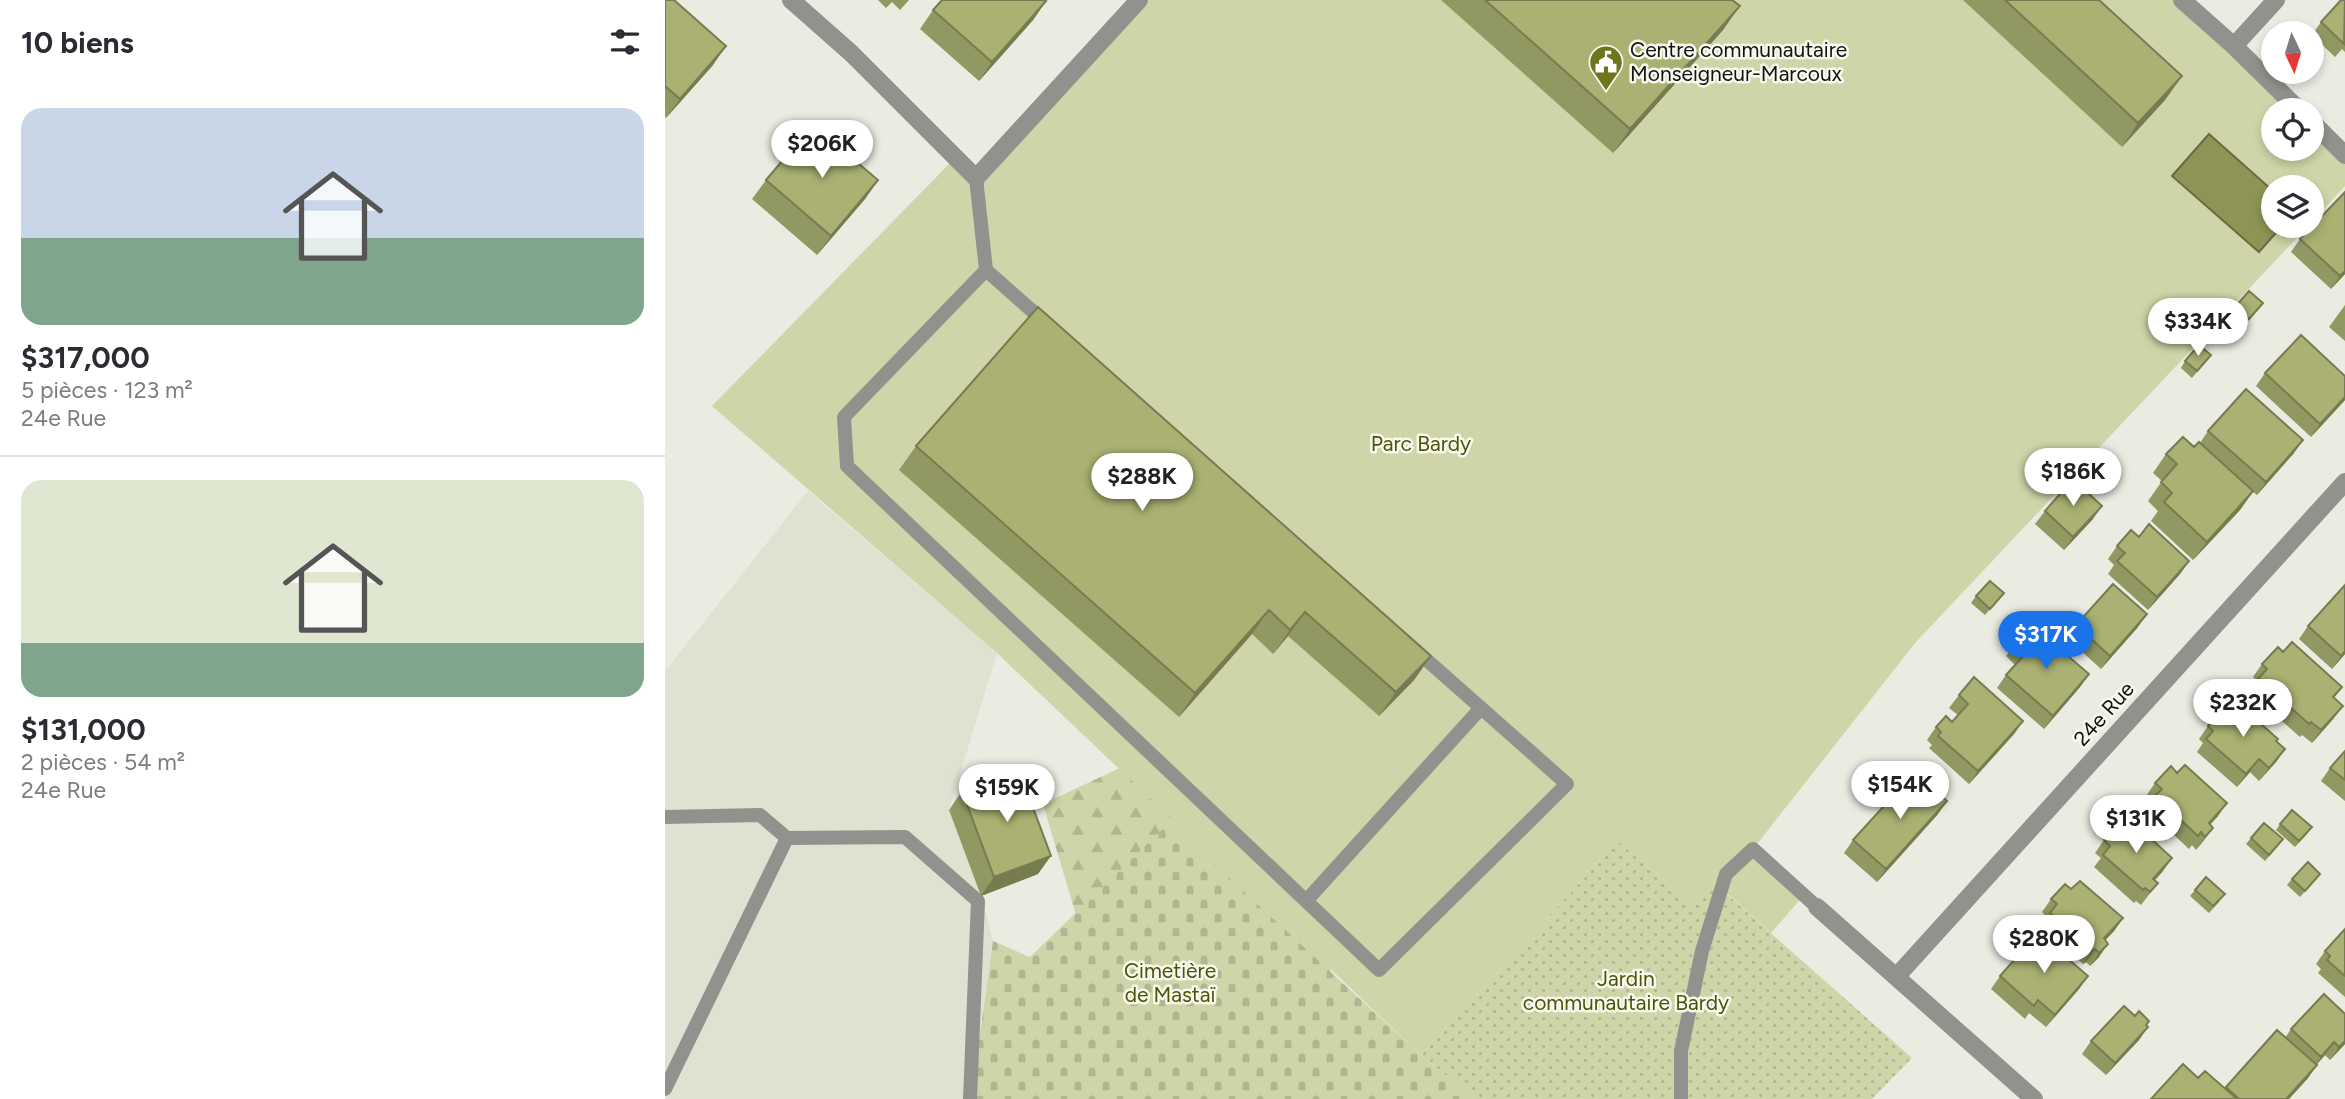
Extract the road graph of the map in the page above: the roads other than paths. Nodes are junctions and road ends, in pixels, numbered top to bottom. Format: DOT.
graph roads {
  1 [pos="791,0"];
  2 [pos="1139,0"];
  3 [pos="2182,0"];
  4 [pos="2276,0"];
  5 [pos="2234,46"];
  6 [pos="2287,98"];
  7 [pos="2324,134"];
  8 [pos="2345,155"];
  9 [pos="976,178"];
  10 [pos="986,270"];
  11 [pos="2345,482"];
  12 [pos="1481,708"];
  13 [pos="665,817"];
  14 [pos="787,838"];
  15 [pos="1306,901"];
  16 [pos="1817,907"];
  17 [pos="1897,976"];
  18 [pos="665,1088"];
  19 [pos="970,1099"];
  20 [pos="1681,1099"];
  21 [pos="2034,1099"];
  1 -- 9 [label="street"];
  2 -- 9 [label="street"];
  3 -- 5 [label="street"];
  4 -- 5 [label="street"];
  5 -- 6 [label="street"];
  7 -- 8 [label="street"];
  9 -- 10 [label="lane"];
  10 -- 12 [label="lane"];
  10 -- 15 [label="lane"];
  11 -- 17 [label="street, 24e Rue"];
  12 -- 15 [label="lane"];
  12 -- 15 [label="lane"];
  13 -- 14 [label="lane"];
  14 -- 18 [label="lane"];
  14 -- 19 [label="lane"];
  16 -- 17 [label="street"];
  16 -- 20 [label="lane"];
  17 -- 21 [label="street"];
}
